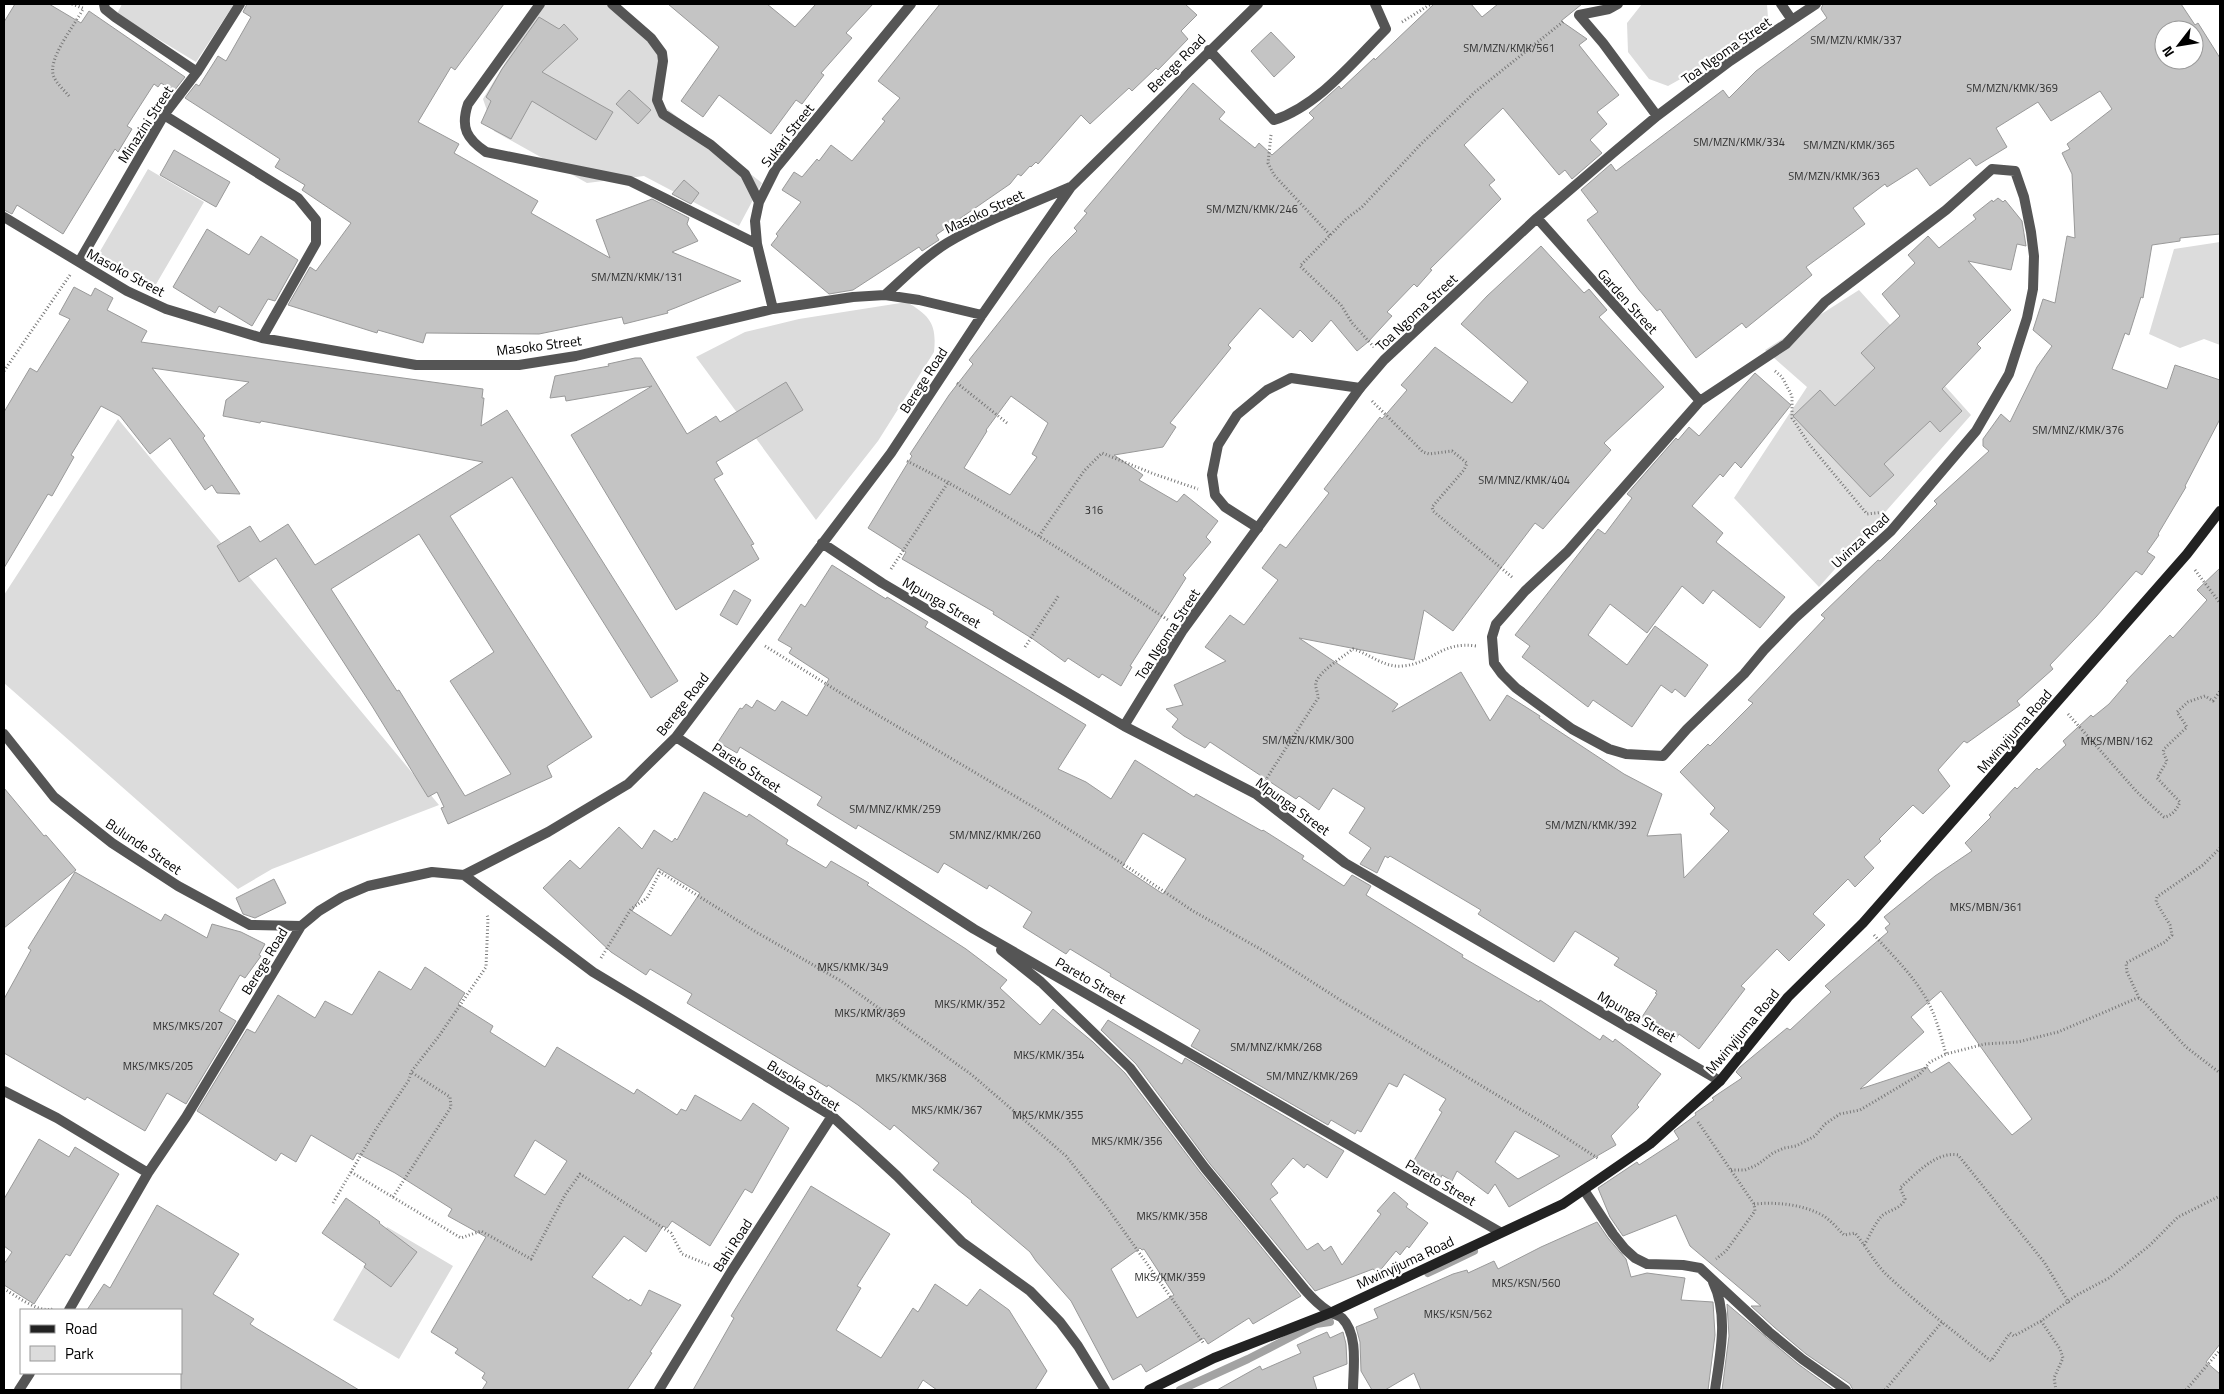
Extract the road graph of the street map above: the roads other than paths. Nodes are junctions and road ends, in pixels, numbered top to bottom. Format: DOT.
graph roads {
  1 [pos="104,4"];
  2 [pos="240,4"];
  3 [pos="540,4"];
  4 [pos="612,4"];
  5 [pos="911,4"];
  6 [pos="1258,4"];
  7 [pos="1375,4"];
  8 [pos="1618,4"];
  9 [pos="1781,4"];
  10 [pos="1816,4"];
  11 [pos="1792,20"];
  12 [pos="1209,50"];
  13 [pos="197,72"];
  14 [pos="164,115"];
  15 [pos="1657,116"];
  16 [pos="1071,187"];
  17 [pos="759,202"];
  18 [pos="4,217"];
  19 [pos="1536,218"];
  20 [pos="757,244"];
  21 [pos="79,262"];
  22 [pos="885,295"];
  23 [pos="773,309"];
  24 [pos="982,315"];
  25 [pos="262,338"];
  26 [pos="1360,388"];
  27 [pos="1700,401"];
  28 [pos="2220,511"];
  29 [pos="1258,528"];
  30 [pos="822,543"];
  31 [pos="1124,726"];
  32 [pos="4,734"];
  33 [pos="676,737"];
  34 [pos="464,876"];
  35 [pos="301,926"];
  36 [pos="974,929"];
  37 [pos="1720,1081"];
  38 [pos="4,1091"];
  39 [pos="832,1116"];
  40 [pos="148,1173"];
  41 [pos="1584,1190"];
  42 [pos="1500,1232"];
  43 [pos="1709,1274"];
  44 [pos="71,1307"];
  45 [pos="1330,1313"];
  46 [pos="29,1374"];
  47 [pos="19,1390"];
  48 [pos="659,1390"];
  49 [pos="1105,1390"];
  50 [pos="1149,1390"];
  51 [pos="1353,1390"];
  52 [pos="1715,1390"];
  53 [pos="1846,1390"];
  1 -- 13 [label="street"];
  2 -- 13 [label="street, Minazini Street"];
  3 -- 20 [label="street"];
  4 -- 17 [label="street"];
  5 -- 17 [label="street, Sukari Street"];
  6 -- 12 [label="street, Berege Road"];
  7 -- 12 [label="street"];
  8 -- 15 [label="street"];
  9 -- 11 [label="street"];
  10 -- 11 [label="street, Toa Ngoma Street"];
  11 -- 15 [label="street, Toa Ngoma Street"];
  12 -- 16 [label="street, Berege Road"];
  13 -- 14 [label="street, Minazini Street"];
  14 -- 21 [label="street, Minazini Street"];
  14 -- 25 [label="street"];
  15 -- 19 [label="street, Toa Ngoma Street"];
  16 -- 22 [label="street, Masoko Street"];
  16 -- 24 [label="street, Berege Road"];
  17 -- 20 [label="street, Sukari Street"];
  18 -- 21 [label="street, Masoko Street"];
  19 -- 26 [label="street, Toa Ngoma Street"];
  19 -- 27 [label="street, Garden Street"];
  20 -- 23 [label="street, Sukari Street"];
  21 -- 25 [label="street, Masoko Street"];
  22 -- 23 [label="street, Masoko Street"];
  22 -- 24 [label="street"];
  23 -- 25 [label="street, Masoko Street"];
  24 -- 30 [label="street, Berege Road"];
  26 -- 29 [label="street, Toa Ngoma Street"];
  26 -- 29 [label="street"];
  27 -- 27 [label="street, Uvinza Road"];
  28 -- 37 [label="street, Mwinyijuma Road"];
  29 -- 31 [label="street, Toa Ngoma Street"];
  30 -- 31 [label="street, Mpunga Street"];
  30 -- 33 [label="street, Berege Road"];
  31 -- 37 [label="street, Mpunga Street"];
  32 -- 35 [label="street, Bulunde Street"];
  33 -- 34 [label="street, Berege Road"];
  33 -- 36 [label="street, Pareto Street"];
  34 -- 35 [label="street, Berege Road"];
  34 -- 39 [label="street, Busoka Street"];
  35 -- 40 [label="street, Berege Road"];
  36 -- 42 [label="street, Pareto Street"];
  36 -- 45 [label="street"];
  37 -- 41 [label="street, Mwinyijuma Road"];
  38 -- 40 [label="street"];
  39 -- 48 [label="street, Bahi Road"];
  39 -- 49 [label="street, Busoka Street"];
  40 -- 44 [label="street, Berege Road"];
  41 -- 42 [label="street, Mwinyijuma Road"];
  41 -- 43 [label="street"];
  42 -- 45 [label="street, Mwinyijuma Road"];
  43 -- 52 [label="street"];
  43 -- 53 [label="street"];
  45 -- 50 [label="street, Mwinyijuma Road"];
  45 -- 51 [label="street"];
  46 -- 47 [label="street"];
}
